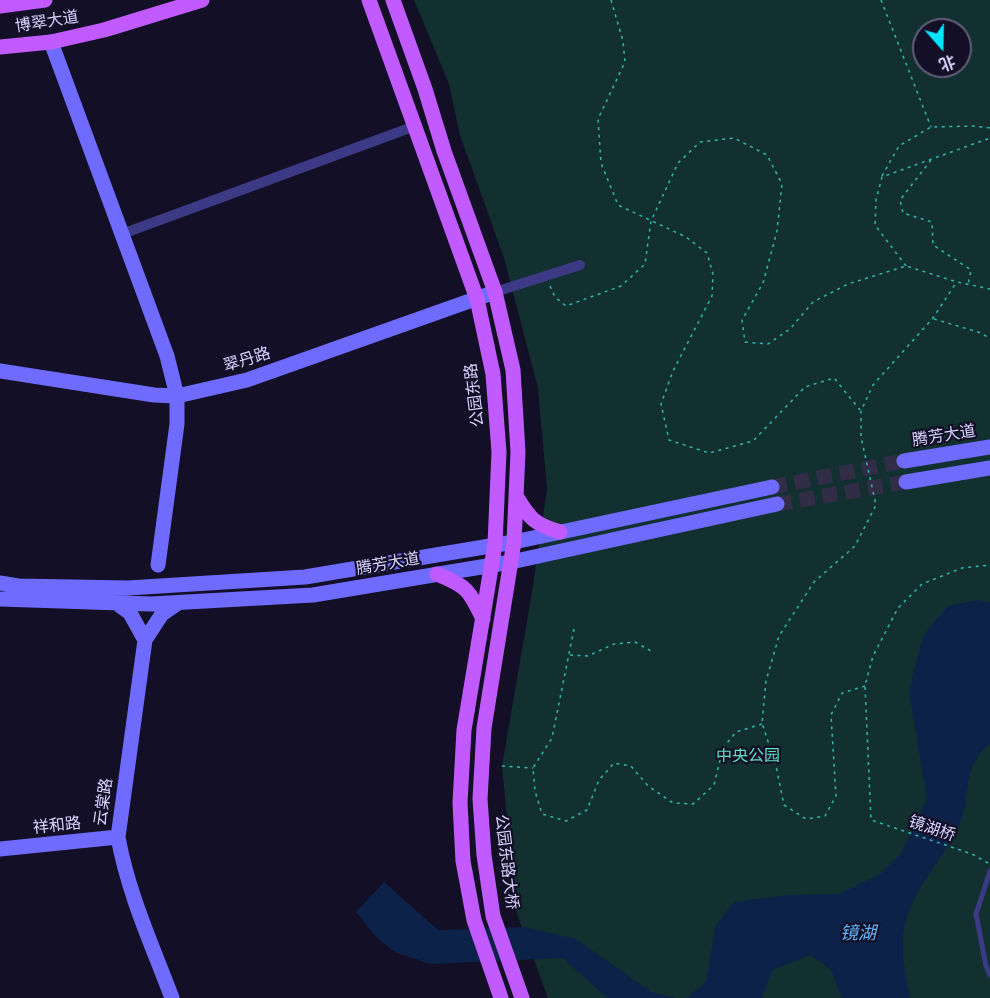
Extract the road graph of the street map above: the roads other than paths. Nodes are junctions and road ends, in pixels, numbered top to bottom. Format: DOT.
graph roads {
  1 [pos="45,0"];
  2 [pos="202,0"];
  3 [pos="393,0"];
  4 [pos="369,1"];
  5 [pos="6,4"];
  6 [pos="51,42"];
  7 [pos="0,47"];
  8 [pos="415,126"];
  9 [pos="122,234"];
  10 [pos="580,265"];
  11 [pos="495,292"];
  12 [pos="477,299"];
  13 [pos="0,371"];
  14 [pos="177,396"];
  15 [pos="990,447"];
  16 [pos="904,460"];
  17 [pos="990,468"];
  18 [pos="906,482"];
  19 [pos="772,487"];
  20 [pos="516,496"];
  21 [pos="777,504"];
  22 [pos="560,532"];
  23 [pos="514,542"];
  24 [pos="495,544"];
  25 [pos="511,562"];
  26 [pos="492,564"];
  27 [pos="158,565"];
  28 [pos="437,574"];
  29 [pos="0,584"];
  30 [pos="181,585"];
  31 [pos="128,588"];
  32 [pos="0,599"];
  33 [pos="116,603"];
  34 [pos="177,603"];
  35 [pos="483,619"];
  36 [pos="145,640"];
  37 [pos="118,837"];
  38 [pos="0,849"];
  39 [pos="990,871"];
  40 [pos="990,975"];
  41 [pos="172,998"];
  42 [pos="501,998"];
  43 [pos="522,998"];
  1 -- 5 [label="main road, 博翠大道"];
  2 -- 6 [label="main road, 博翠大道"];
  3 -- 11 [label="main road"];
  4 -- 8 [label="main road, 公园东路"];
  6 -- 7 [label="main road, 博翠大道"];
  6 -- 9 [label="main road"];
  8 -- 9 [label="street"];
  8 -- 12 [label="main road, 公园东路"];
  9 -- 14 [label="main road"];
  10 -- 11 [label="street"];
  11 -- 12 [label="main road, 翠丹路"];
  11 -- 20 [label="main road"];
  12 -- 14 [label="main road, 翠丹路"];
  12 -- 24 [label="main road, 公园东路"];
  13 -- 14 [label="main road, 翠丹路"];
  14 -- 27 [label="main road"];
  15 -- 16 [label="main road, 腾芳大道"];
  17 -- 18 [label="main road"];
  19 -- 22 [label="main road, 腾芳大道"];
  20 -- 22 [label="main road"];
  20 -- 23 [label="main road"];
  21 -- 25 [label="main road, 腾芳大道"];
  22 -- 23 [label="main road, 腾芳大道"];
  23 -- 24 [label="main road, 腾芳大道"];
  23 -- 25 [label="main road"];
  24 -- 26 [label="main road, 公园东路"];
  24 -- 30 [label="main road, 腾芳大道"];
  25 -- 26 [label="main road, 腾芳大道"];
  25 -- 43 [label="main road, 公园东路大桥"];
  26 -- 28 [label="main road, 腾芳大道"];
  26 -- 35 [label="main road, 公园东路"];
  27 -- 30 [label="main road"];
  27 -- 31 [label="main road"];
  28 -- 34 [label="main road, 腾芳大道"];
  28 -- 35 [label="main road"];
  29 -- 31 [label="main road, 腾芳大道"];
  30 -- 31 [label="main road, 腾芳大道"];
  32 -- 33 [label="main road, 腾芳大道"];
  33 -- 34 [label="main road, 腾芳大道"];
  33 -- 36 [label="main road"];
  34 -- 36 [label="main road"];
  35 -- 42 [label="main road, 公园东路"];
  36 -- 37 [label="main road, 云棠路"];
  37 -- 38 [label="main road, 祥和路"];
  37 -- 41 [label="main road, 云棠路"];
  39 -- 40 [label="lane"];
}
